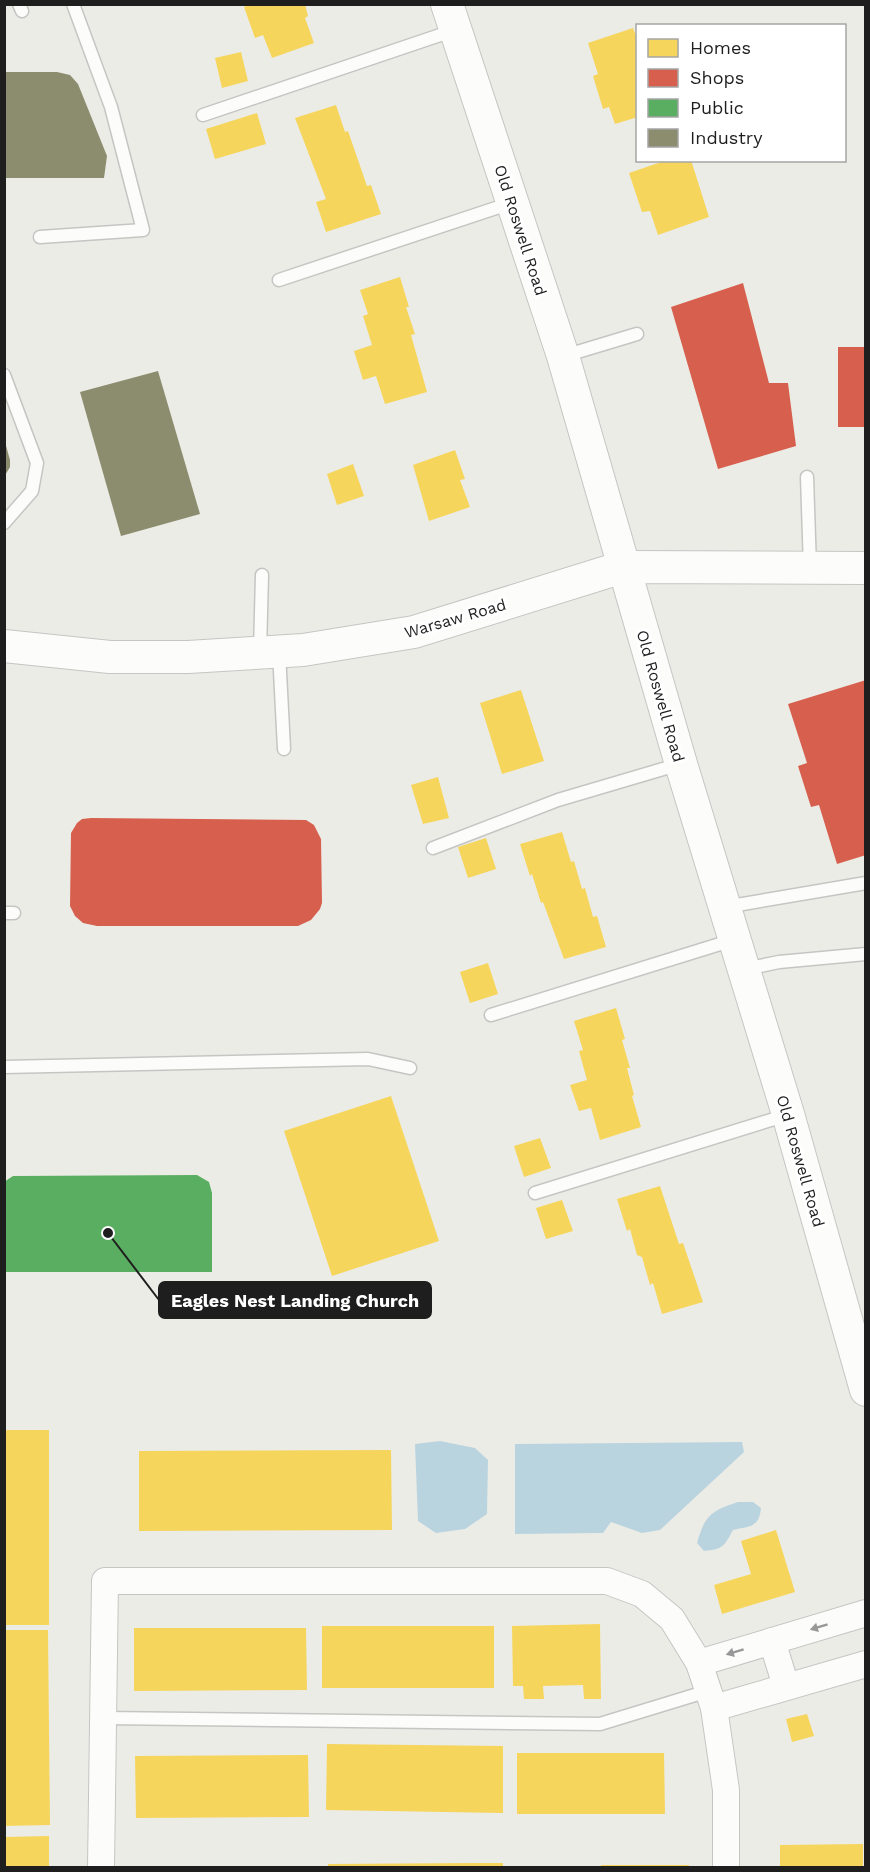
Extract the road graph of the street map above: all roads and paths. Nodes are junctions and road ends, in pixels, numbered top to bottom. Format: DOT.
graph roads {
  1 [pos="73,4"];
  2 [pos="451,17"];
  3 [pos="203,115"];
  4 [pos="512,202"];
  5 [pos="40,237"];
  6 [pos="279,280"];
  7 [pos="637,334"];
  8 [pos="563,356"];
  9 [pos="4,375"];
  10 [pos="807,477"];
  11 [pos="4,524"];
  12 [pos="623,567"];
  13 [pos="866,568"];
  14 [pos="810,569"];
  15 [pos="262,575"];
  16 [pos="4,646"];
  17 [pos="270,652"];
  18 [pos="284,749"];
  19 [pos="681,764"];
  20 [pos="433,848"];
  21 [pos="866,883"];
  22 [pos="725,907"];
  23 [pos="734,939"];
  24 [pos="866,954"];
  25 [pos="744,969"];
  26 [pos="491,1015"];
  27 [pos="4,1067"];
  28 [pos="410,1068"];
  29 [pos="788,1114"];
  30 [pos="535,1193"];
  31 [pos="864,1382"];
  32 [pos="866,1613"];
  33 [pos="772,1641"];
  34 [pos="699,1663"];
  35 [pos="866,1664"];
  36 [pos="786,1686"];
  37 [pos="711,1699"];
  38 [pos="103,1718"];
  39 [pos="101,1868"];
  40 [pos="726,1868"];
  1 -- 5 [label="lane"];
  2 -- 3 [label="lane"];
  2 -- 4 [label="street, Old Roswell Road"];
  4 -- 6 [label="lane"];
  4 -- 8 [label="street, Old Roswell Road"];
  7 -- 8 [label="lane"];
  8 -- 12 [label="street, Old Roswell Road"];
  9 -- 11 [label="lane"];
  10 -- 14 [label="lane"];
  12 -- 14 [label="street, Warsaw Road"];
  12 -- 17 [label="street, Warsaw Road"];
  12 -- 19 [label="street, Old Roswell Road"];
  13 -- 14 [label="street, Warsaw Road"];
  15 -- 17 [label="lane"];
  16 -- 17 [label="street, Warsaw Road"];
  17 -- 18 [label="lane"];
  19 -- 20 [label="lane"];
  19 -- 22 [label="street, Old Roswell Road"];
  21 -- 22 [label="lane"];
  22 -- 23 [label="street, Old Roswell Road"];
  23 -- 25 [label="street, Old Roswell Road"];
  23 -- 26 [label="lane"];
  24 -- 25 [label="lane"];
  25 -- 29 [label="street, Old Roswell Road"];
  27 -- 28 [label="lane"];
  29 -- 30 [label="lane"];
  29 -- 31 [label="street, Old Roswell Road"];
  32 -- 33 [label="street, one-way"];
  33 -- 34 [label="street, one-way"];
  33 -- 36 [label="street"];
  34 -- 37 [label="street"];
  34 -- 38 [label="street"];
  35 -- 36 [label="street"];
  36 -- 37 [label="street"];
  37 -- 38 [label="lane"];
  37 -- 40 [label="street"];
  38 -- 39 [label="street"];
}
